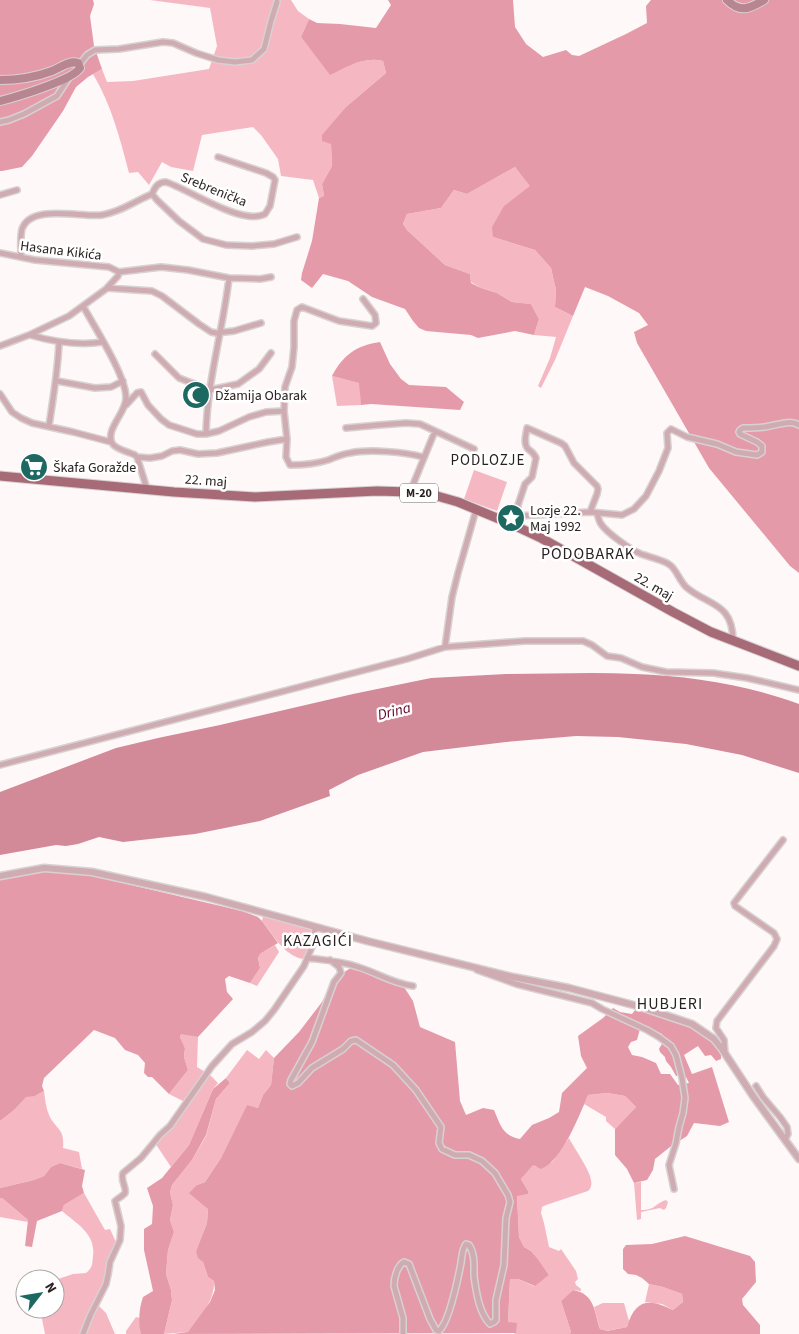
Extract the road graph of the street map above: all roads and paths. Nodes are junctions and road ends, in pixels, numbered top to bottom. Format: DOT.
graph roads {
  1 [pos="727,0"];
  2 [pos="764,0"];
  3 [pos="277,2"];
  4 [pos="79,65"];
  5 [pos="70,76"];
  6 [pos="0,80"];
  7 [pos="0,101"];
  8 [pos="0,122"];
  9 [pos="218,157"];
  10 [pos="16,190"];
  11 [pos="152,194"];
  12 [pos="0,195"];
  13 [pos="296,237"];
  14 [pos="0,253"];
  15 [pos="21,256"];
  16 [pos="119,272"];
  17 [pos="271,277"];
  18 [pos="229,278"];
  19 [pos="107,288"];
  20 [pos="364,299"];
  21 [pos="83,306"];
  22 [pos="261,323"];
  23 [pos="220,333"];
  24 [pos="29,335"];
  25 [pos="59,342"];
  26 [pos="103,342"];
  27 [pos="0,346"];
  28 [pos="155,354"];
  29 [pos="271,354"];
  30 [pos="57,381"];
  31 [pos="123,381"];
  32 [pos="210,390"];
  33 [pos="0,394"];
  34 [pos="125,406"];
  35 [pos="284,411"];
  36 [pos="799,425"];
  37 [pos="49,426"];
  38 [pos="346,428"];
  39 [pos="435,430"];
  40 [pos="206,434"];
  41 [pos="287,439"];
  42 [pos="111,442"];
  43 [pos="474,449"];
  44 [pos="137,457"];
  45 [pos="424,457"];
  46 [pos="0,476"];
  47 [pos="147,489"];
  48 [pos="410,492"];
  49 [pos="476,510"];
  50 [pos="590,512"];
  51 [pos="597,513"];
  52 [pos="517,516"];
  53 [pos="509,523"];
  54 [pos="733,641"];
  55 [pos="446,647"];
  56 [pos="799,666"];
  57 [pos="799,690"];
  58 [pos="0,765"];
  59 [pos="784,840"];
  60 [pos="0,876"];
  61 [pos="316,927"];
  62 [pos="307,958"];
  63 [pos="330,960"];
  64 [pos="463,964"];
  65 [pos="413,986"];
  66 [pos="725,1053"];
  67 [pos="756,1086"];
  68 [pos="784,1140"];
  69 [pos="799,1159"];
  70 [pos="674,1189"];
  71 [pos="83,1334"];
  72 [pos="403,1334"];
  1 -- 2 [label="main road"];
  3 -- 4 [label="street"];
  4 -- 5 [label="main road"];
  4 -- 6 [label="main road"];
  5 -- 7 [label="main road"];
  5 -- 8 [label="street"];
  9 -- 11 [label="street, Srebrenička"];
  10 -- 12 [label="street"];
  11 -- 13 [label="street"];
  11 -- 15 [label="street, Srebrenička"];
  14 -- 15 [label="street, Hasana Kikića"];
  15 -- 16 [label="street, Hasana Kikića"];
  16 -- 18 [label="street"];
  16 -- 19 [label="street"];
  17 -- 18 [label="street"];
  18 -- 23 [label="street"];
  19 -- 21 [label="street"];
  19 -- 23 [label="street"];
  20 -- 35 [label="street"];
  21 -- 24 [label="street"];
  21 -- 26 [label="street"];
  22 -- 23 [label="street"];
  23 -- 32 [label="street"];
  24 -- 25 [label="street"];
  24 -- 27 [label="street"];
  25 -- 26 [label="street"];
  25 -- 30 [label="street"];
  26 -- 31 [label="street"];
  28 -- 32 [label="street"];
  29 -- 32 [label="street"];
  30 -- 31 [label="street"];
  30 -- 37 [label="street"];
  31 -- 34 [label="street"];
  32 -- 40 [label="street"];
  33 -- 37 [label="street"];
  34 -- 40 [label="street"];
  34 -- 42 [label="street"];
  35 -- 40 [label="street"];
  35 -- 41 [label="street"];
  36 -- 51 [label="street"];
  37 -- 42 [label="street"];
  38 -- 39 [label="street"];
  39 -- 43 [label="street"];
  39 -- 45 [label="street"];
  41 -- 44 [label="street, 22. maj"];
  41 -- 45 [label="street"];
  42 -- 44 [label="street"];
  44 -- 47 [label="street"];
  45 -- 48 [label="street"];
  46 -- 47 [label="main road, 22. maj / M-20"];
  47 -- 48 [label="main road, 22. maj / M-20"];
  48 -- 49 [label="main road, 22. maj / M-20"];
  49 -- 53 [label="main road, 22. maj / M-20"];
  49 -- 55 [label="street"];
  50 -- 51 [label="street"];
  50 -- 52 [label="street"];
  50 -- 52 [label="street"];
  51 -- 54 [label="street, 22. maj"];
  52 -- 53 [label="street"];
  53 -- 54 [label="main road, 22. maj / M-20"];
  54 -- 56 [label="main road, 22. maj / M-20"];
  55 -- 57 [label="street"];
  55 -- 58 [label="street"];
  59 -- 66 [label="street"];
  60 -- 61 [label="street"];
  61 -- 62 [label="street"];
  61 -- 64 [label="street"];
  62 -- 63 [label="street"];
  62 -- 71 [label="street"];
  63 -- 65 [label="street"];
  63 -- 72 [label="street"];
  64 -- 66 [label="street"];
  64 -- 70 [label="street"];
  66 -- 68 [label="street"];
  67 -- 68 [label="street"];
  68 -- 69 [label="street"];
}
